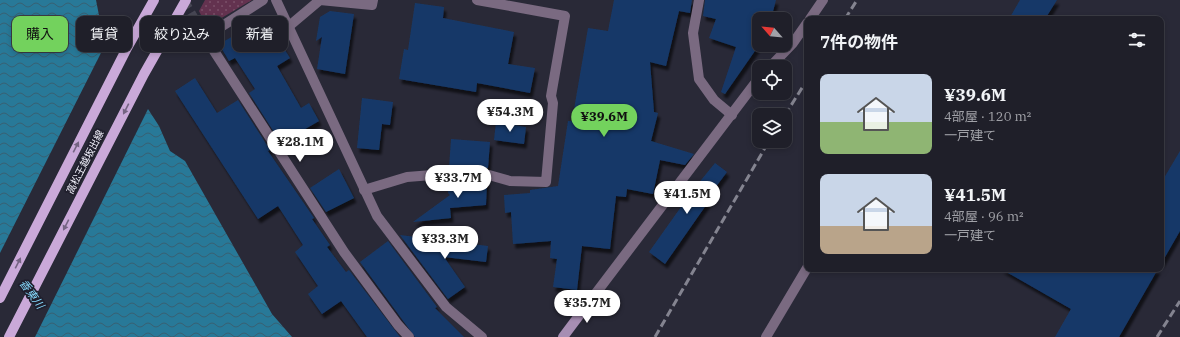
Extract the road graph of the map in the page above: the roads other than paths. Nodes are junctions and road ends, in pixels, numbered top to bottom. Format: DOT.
graph roads {
  1 [pos="154,0"];
  2 [pos="186,0"];
  3 [pos="263,0"];
  4 [pos="276,0"];
  5 [pos="373,0"];
  6 [pos="477,0"];
  7 [pos="699,0"];
  8 [pos="823,0"];
  9 [pos="283,16"];
  10 [pos="812,16"];
  11 [pos="224,25"];
  12 [pos="288,27"];
  13 [pos="804,27"];
  14 [pos="215,52"];
  15 [pos="777,60"];
  16 [pos="752,88"];
  17 [pos="732,115"];
  18 [pos="364,190"];
  19 [pos="805,272"];
  20 [pos="0,298"];
  21 [pos="9,337"];
  22 [pos="409,337"];
  23 [pos="482,337"];
  24 [pos="563,337"];
  25 [pos="766,337"];
  20 -- 1 [label="main road, 高松王越坂出線, one-way"];
  2 -- 21 [label="main road, 高松王越坂出線, one-way"];
  3 -- 11 [label="street"];
  4 -- 9 [label="street"];
  5 -- 12 [label="street"];
  6 -- 18 [label="street"];
  7 -- 17 [label="street"];
  8 -- 10 [label="street"];
  12 -- 18 [label="street"];
  13 -- 15 [label="street"];
  14 -- 22 [label="street"];
  16 -- 17 [label="street"];
  17 -- 24 [label="street"];
  18 -- 23 [label="street"];
  19 -- 25 [label="street"];
}
